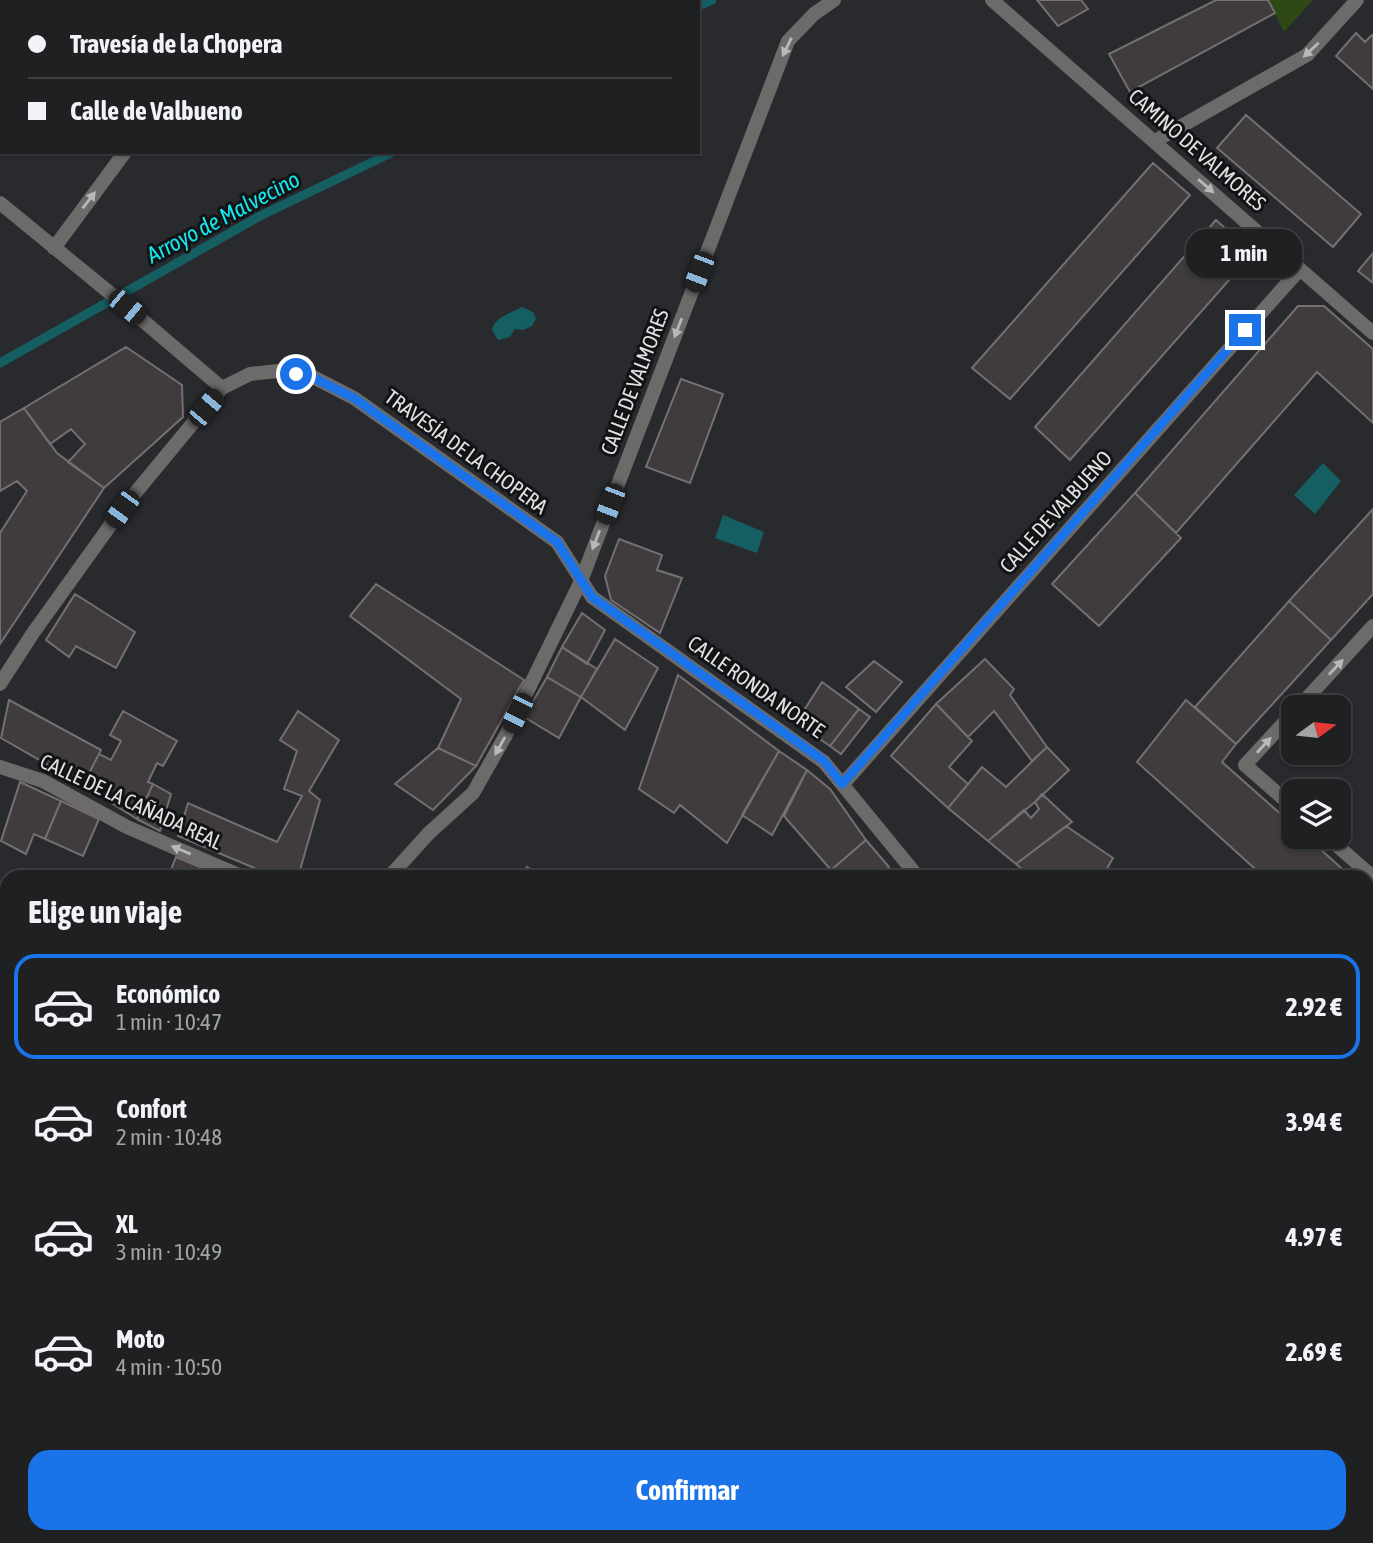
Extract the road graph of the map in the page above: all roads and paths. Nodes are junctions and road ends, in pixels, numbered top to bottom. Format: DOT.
graph roads {
  1 [pos="834,0"];
  2 [pos="992,0"];
  3 [pos="1357,0"];
  4 [pos="1155,141"];
  5 [pos="124,154"];
  6 [pos="0,203"];
  7 [pos="54,248"];
  8 [pos="1300,269"];
  9 [pos="1373,333"];
  10 [pos="222,388"];
  11 [pos="581,581"];
  12 [pos="1373,626"];
  13 [pos="0,684"];
  14 [pos="1309,695"];
  15 [pos="1281,726"];
  16 [pos="0,767"];
  17 [pos="842,784"];
  18 [pos="1281,796"];
  19 [pos="1341,849"];
  20 [pos="227,870"];
  21 [pos="395,870"];
  22 [pos="910,870"];
  23 [pos="1365,870"];
  1 -- 11 [label="street, CALLE DE VALMORES, one-way"];
  2 -- 4 [label="street, CAMINO DE VALMORES"];
  3 -- 4 [label="street, one-way"];
  4 -- 8 [label="street, CAMINO DE VALMORES, one-way"];
  7 -- 5 [label="street, one-way"];
  6 -- 7 [label="street"];
  7 -- 10 [label="street"];
  8 -- 9 [label="street, CAMINO DE VALMORES"];
  8 -- 17 [label="street, CALLE DE VALBUENO"];
  10 -- 11 [label="street, TRAVESÍA DE LA CHOPERA"];
  10 -- 13 [label="street, TRAVESÍA DE LA CHOPERA"];
  11 -- 17 [label="street, CALLE RONDA NORTE"];
  11 -- 21 [label="street, CALLE DE VALMORES, one-way"];
  14 -- 12 [label="street, one-way"];
  18 -- 15 [label="street, one-way"];
  20 -- 16 [label="street, CALLE DE LA CAÑADA REAL, one-way"];
  17 -- 22 [label="street, CALLE RONDA NORTE"];
  19 -- 23 [label="street"];
}
